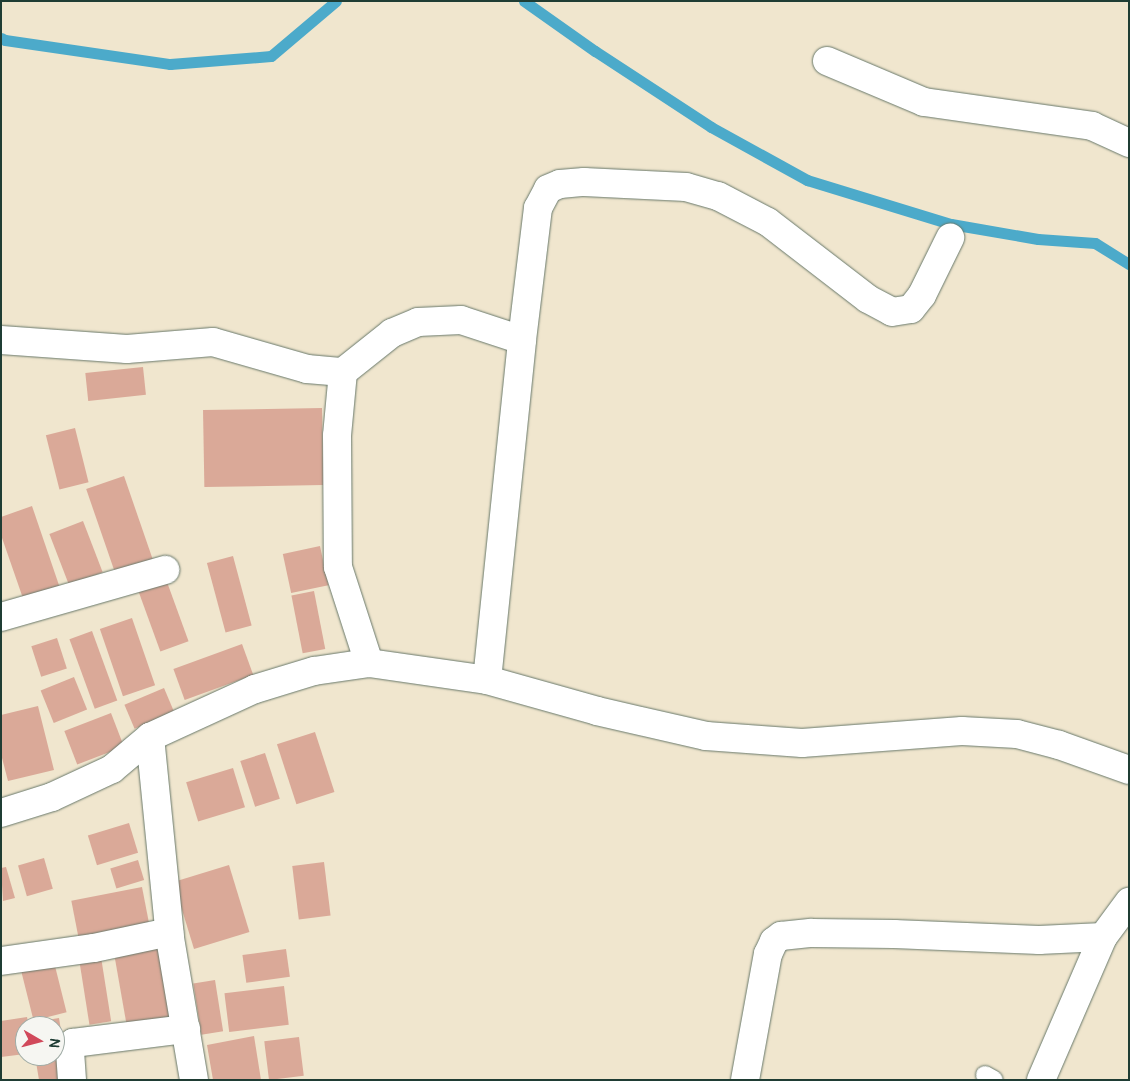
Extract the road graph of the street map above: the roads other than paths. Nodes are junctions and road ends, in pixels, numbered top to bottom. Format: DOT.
graph roads {
  1 [pos="826,61"];
  2 [pos="1129,143"];
  3 [pos="950,238"];
  4 [pos="1,340"];
  5 [pos="522,340"];
  6 [pos="343,372"];
  7 [pos="165,570"];
  8 [pos="1,617"];
  9 [pos="368,663"];
  10 [pos="487,680"];
  11 [pos="150,737"];
  12 [pos="1129,770"];
  13 [pos="1,814"];
  14 [pos="1129,902"];
  15 [pos="169,932"];
  16 [pos="1102,937"];
  17 [pos="1,961"];
  18 [pos="186,1029"];
  19 [pos="72,1080"];
  20 [pos="194,1080"];
  21 [pos="745,1080"];
  22 [pos="1041,1080"];
  1 -- 2 [label="street"];
  3 -- 5 [label="street"];
  4 -- 6 [label="street"];
  5 -- 6 [label="street"];
  5 -- 10 [label="street"];
  6 -- 9 [label="street"];
  7 -- 8 [label="street"];
  9 -- 10 [label="street"];
  9 -- 11 [label="street"];
  10 -- 12 [label="street"];
  11 -- 13 [label="street"];
  11 -- 15 [label="street"];
  14 -- 16 [label="street"];
  15 -- 17 [label="street"];
  15 -- 18 [label="street"];
  16 -- 21 [label="street"];
  16 -- 22 [label="street"];
  18 -- 19 [label="street"];
  18 -- 20 [label="street"];
}
